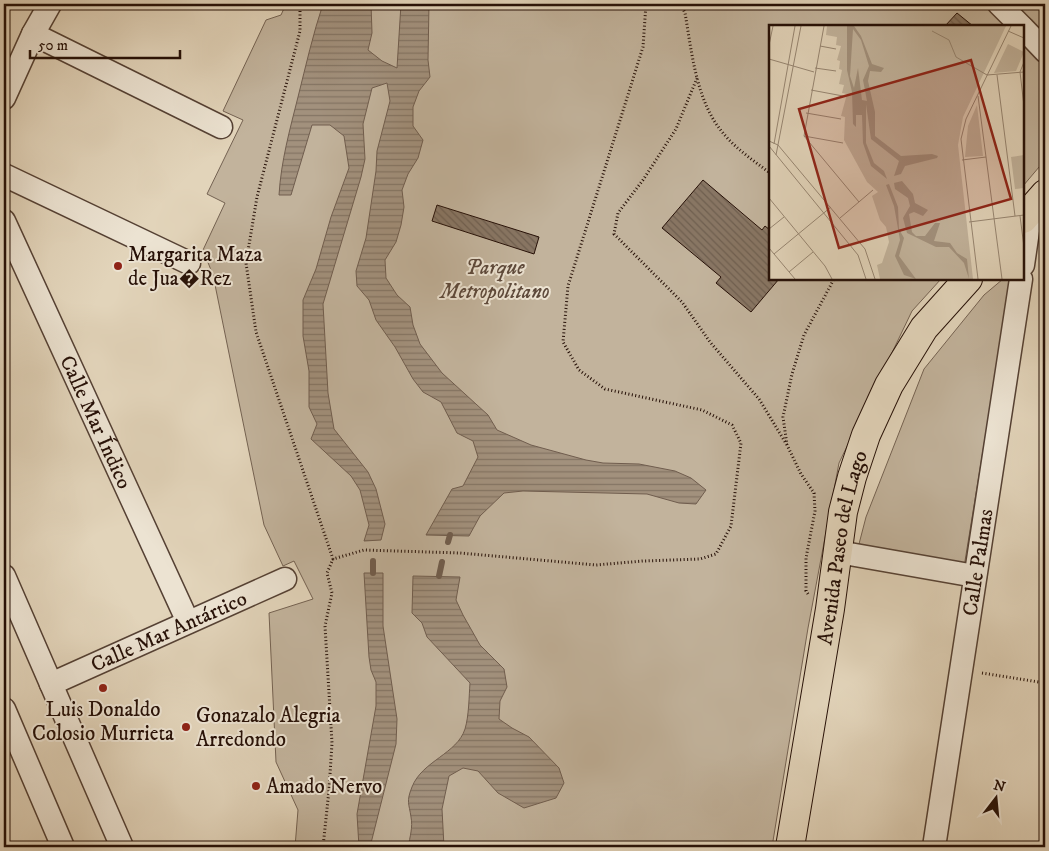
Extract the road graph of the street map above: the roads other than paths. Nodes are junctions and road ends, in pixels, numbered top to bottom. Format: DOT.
graph roads {
  1 [pos="50,4"];
  2 [pos="999,4"];
  3 [pos="1020,25"];
  4 [pos="1024,29"];
  5 [pos="34,34"];
  6 [pos="1045,51"];
  7 [pos="4,98"];
  8 [pos="221,127"];
  9 [pos="4,175"];
  10 [pos="1033,207"];
  11 [pos="4,221"];
  12 [pos="1024,259"];
  13 [pos="189,263"];
  14 [pos="967,280"];
  15 [pos="1021,280"];
  16 [pos="838,552"];
  17 [pos="4,576"];
  18 [pos="975,576"];
  19 [pos="285,579"];
  20 [pos="11,609"];
  21 [pos="188,622"];
  22 [pos="51,684"];
  23 [pos="4,709"];
  24 [pos="63,847"];
  25 [pos="122,847"];
  26 [pos="790,847"];
  27 [pos="934,847"];
  1 -- 5 [label="street"];
  2 -- 3 [label="street"];
  4 -- 6 [label="street"];
  5 -- 7 [label="street"];
  5 -- 8 [label="street"];
  9 -- 13 [label="street"];
  10 -- 12 [label="street"];
  11 -- 21 [label="street, Calle Mar Índico"];
  14 -- 16 [label="main road, Avenida Paseo del Lago"];
  15 -- 18 [label="street, Calle Palmas"];
  16 -- 18 [label="street"];
  16 -- 26 [label="main road, Avenida Paseo del Lago"];
  17 -- 20 [label="street"];
  18 -- 27 [label="street, Calle Palmas"];
  19 -- 21 [label="street, Calle Mar Antártico"];
  20 -- 22 [label="street"];
  21 -- 22 [label="street, Calle Mar Antártico"];
  22 -- 25 [label="street"];
  23 -- 24 [label="street"];
}
